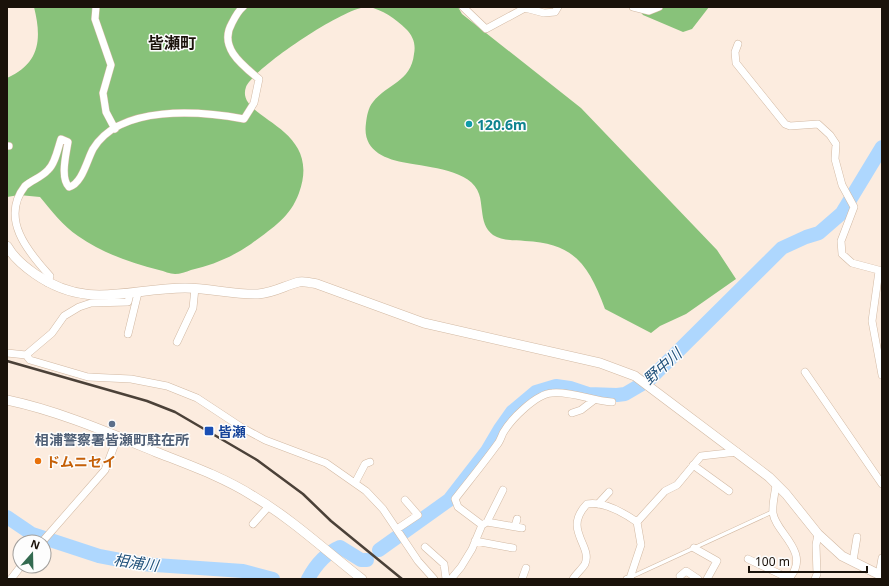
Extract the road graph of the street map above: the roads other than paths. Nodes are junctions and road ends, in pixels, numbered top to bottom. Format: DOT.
graph roads {
  1 [pos="96,7"];
  2 [pos="243,7"];
  3 [pos="463,7"];
  4 [pos="558,7"];
  5 [pos="632,7"];
  6 [pos="659,7"];
  7 [pos="738,44"];
  8 [pos="115,129"];
  9 [pos="7,246"];
  10 [pos="880,271"];
  11 [pos="48,283"];
  12 [pos="195,288"];
  13 [pos="134,294"];
  14 [pos="128,334"];
  15 [pos="177,342"];
  16 [pos="7,353"];
  17 [pos="26,355"];
  18 [pos="805,372"];
  19 [pos="882,375"];
  20 [pos="7,400"];
  21 [pos="594,400"];
  22 [pos="612,402"];
  23 [pos="572,413"];
  24 [pos="118,436"];
  25 [pos="737,452"];
  26 [pos="370,462"];
  27 [pos="693,465"];
  28 [pos="355,483"];
  29 [pos="882,484"];
  30 [pos="776,485"];
  31 [pos="504,490"];
  32 [pos="729,491"];
  33 [pos="609,492"];
  34 [pos="405,500"];
  35 [pos="598,504"];
  36 [pos="269,506"];
  37 [pos="773,512"];
  38 [pos="517,519"];
  39 [pos="638,522"];
  40 [pos="253,524"];
  41 [pos="484,524"];
  42 [pos="398,529"];
  43 [pos="49,534"];
  44 [pos="818,534"];
  45 [pos="856,537"];
  46 [pos="475,540"];
  47 [pos="425,547"];
  48 [pos="513,548"];
  49 [pos="694,548"];
  50 [pos="882,558"];
  51 [pos="748,559"];
  52 [pos="852,561"];
  53 [pos="526,568"];
  54 [pos="880,575"];
  55 [pos="629,578"];
  56 [pos="680,578"];
  57 [pos="362,579"];
  58 [pos="434,579"];
  59 [pos="446,579"];
  60 [pos="451,579"];
  61 [pos="522,579"];
  62 [pos="573,579"];
  63 [pos="698,579"];
  64 [pos="707,579"];
  65 [pos="815,579"];
  1 -- 8 [label="street"];
  2 -- 8 [label="street"];
  3 -- 4 [label="street"];
  5 -- 6 [label="street"];
  7 -- 10 [label="street"];
  8 -- 11 [label="street"];
  9 -- 11 [label="street"];
  10 -- 19 [label="street"];
  11 -- 13 [label="street"];
  12 -- 13 [label="street"];
  12 -- 15 [label="street"];
  12 -- 25 [label="street"];
  13 -- 14 [label="street"];
  13 -- 17 [label="street"];
  16 -- 17 [label="street"];
  17 -- 28 [label="street"];
  18 -- 29 [label="street"];
  20 -- 24 [label="street"];
  21 -- 22 [label="street"];
  21 -- 23 [label="street"];
  21 -- 41 [label="street"];
  24 -- 36 [label="street"];
  24 -- 43 [label="street"];
  25 -- 27 [label="street"];
  25 -- 30 [label="street"];
  26 -- 28 [label="street"];
  27 -- 32 [label="street"];
  27 -- 39 [label="street"];
  28 -- 42 [label="street"];
  30 -- 37 [label="street"];
  30 -- 44 [label="street"];
  31 -- 41 [label="street"];
  33 -- 35 [label="street"];
  34 -- 42 [label="street"];
  35 -- 39 [label="street"];
  35 -- 62 [label="street"];
  36 -- 40 [label="street"];
  36 -- 57 [label="street"];
  37 -- 49 [label="lane"];
  37 -- 51 [label="street"];
  38 -- 41 [label="street"];
  39 -- 55 [label="street"];
  41 -- 46 [label="street"];
  42 -- 58 [label="street"];
  44 -- 52 [label="street"];
  44 -- 65 [label="street"];
  45 -- 52 [label="street"];
  46 -- 48 [label="street"];
  46 -- 60 [label="street"];
  47 -- 59 [label="street"];
  49 -- 55 [label="lane"];
  49 -- 64 [label="street"];
  50 -- 54 [label="street"];
  52 -- 54 [label="street"];
  53 -- 61 [label="street"];
  56 -- 63 [label="street"];
}
